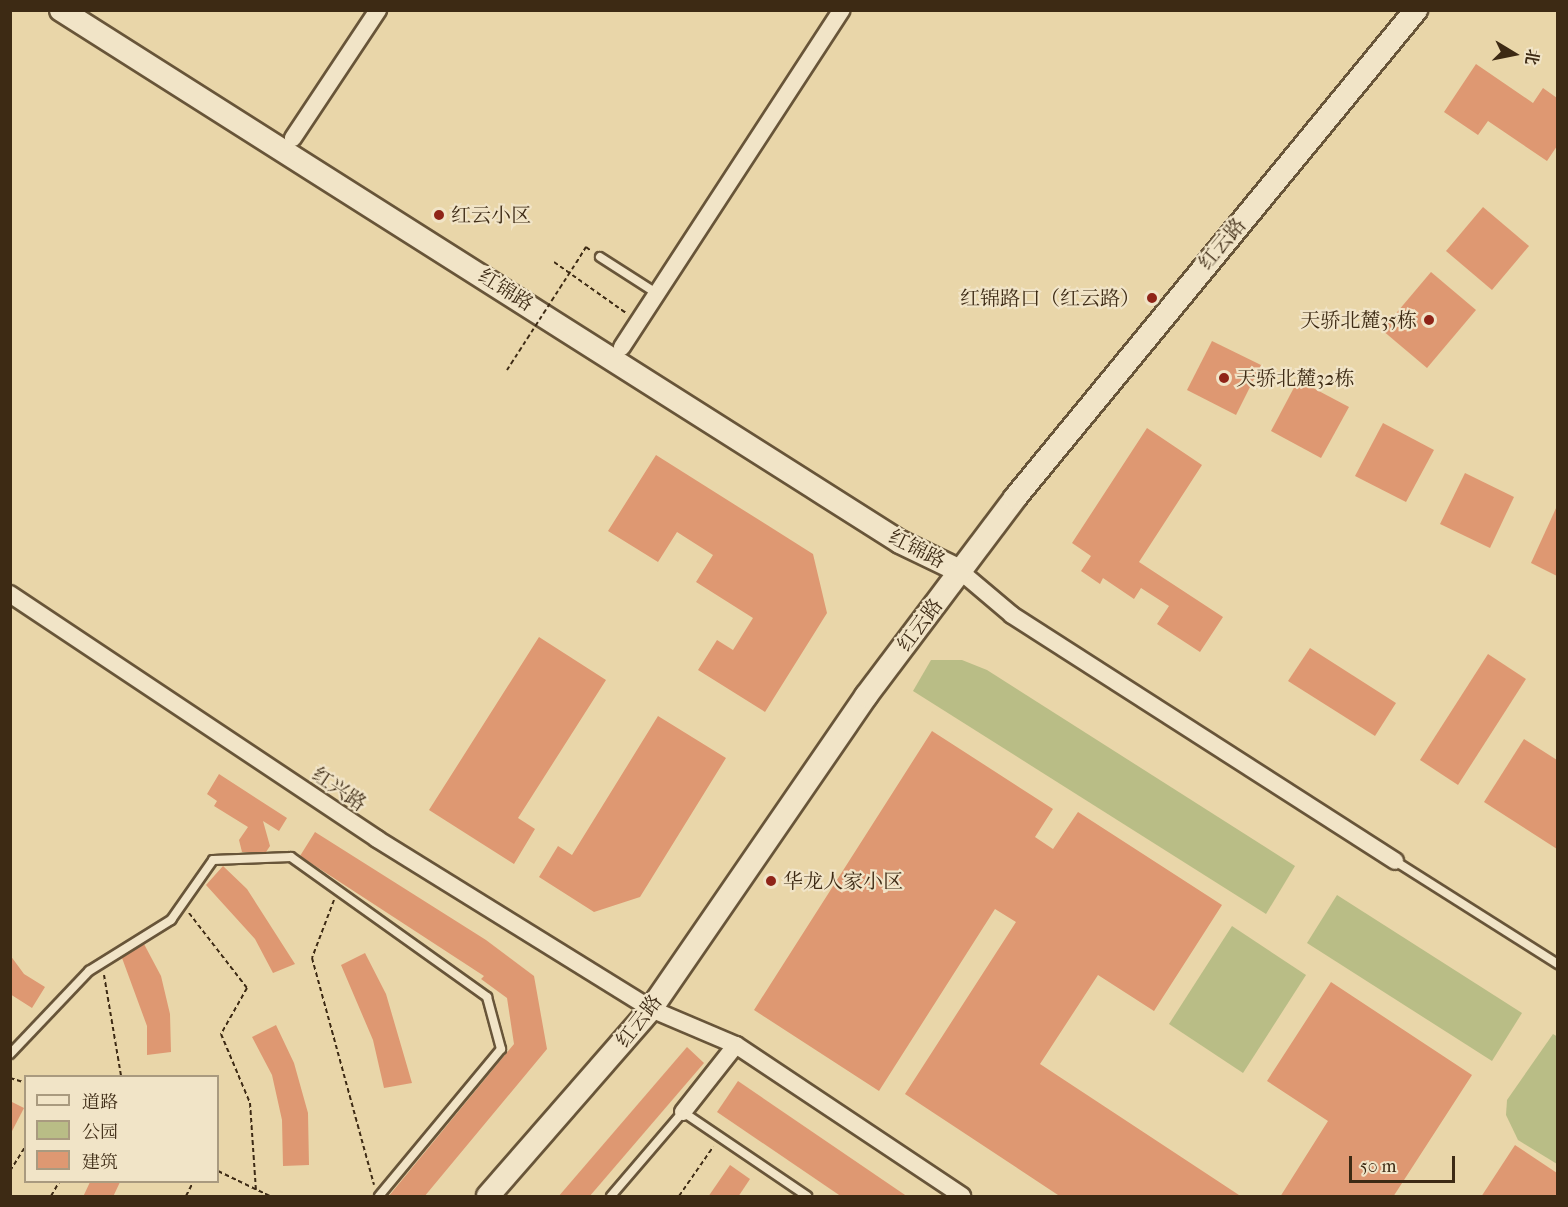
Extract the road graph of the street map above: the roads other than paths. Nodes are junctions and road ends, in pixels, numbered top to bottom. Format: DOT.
graph roads {
  1 [pos="61,10"];
  2 [pos="89,10"];
  3 [pos="378,10"];
  4 [pos="842,10"];
  5 [pos="1416,10"];
  6 [pos="293,138"];
  7 [pos="600,257"];
  8 [pos="656,293"];
  9 [pos="622,347"];
  10 [pos="960,571"];
  11 [pos="10,594"];
  12 [pos="1395,861"];
  13 [pos="1557,964"];
  14 [pos="651,1009"];
  15 [pos="736,1045"];
  16 [pos="10,1054"];
  17 [pos="683,1112"];
  18 [pos="378,1197"];
  19 [pos="488,1197"];
  20 [pos="611,1197"];
  21 [pos="807,1197"];
  22 [pos="962,1197"];
  1 -- 10 [label="street, 红锦路"];
  2 -- 6 [label="street, 红锦路"];
  3 -- 6 [label="street"];
  4 -- 8 [label="street"];
  5 -- 10 [label="street, 红云路"];
  6 -- 9 [label="street, 红锦路"];
  7 -- 8 [label="lane"];
  8 -- 9 [label="street"];
  9 -- 10 [label="street, 红锦路"];
  10 -- 12 [label="street"];
  10 -- 14 [label="street, 红云路"];
  11 -- 14 [label="street, 红兴路"];
  12 -- 13 [label="lane"];
  14 -- 15 [label="street, 红兴路"];
  14 -- 19 [label="street, 红云路"];
  15 -- 17 [label="street"];
  15 -- 22 [label="street, 红兴路"];
  16 -- 18 [label="lane"];
  17 -- 20 [label="lane"];
  17 -- 21 [label="lane"];
}
